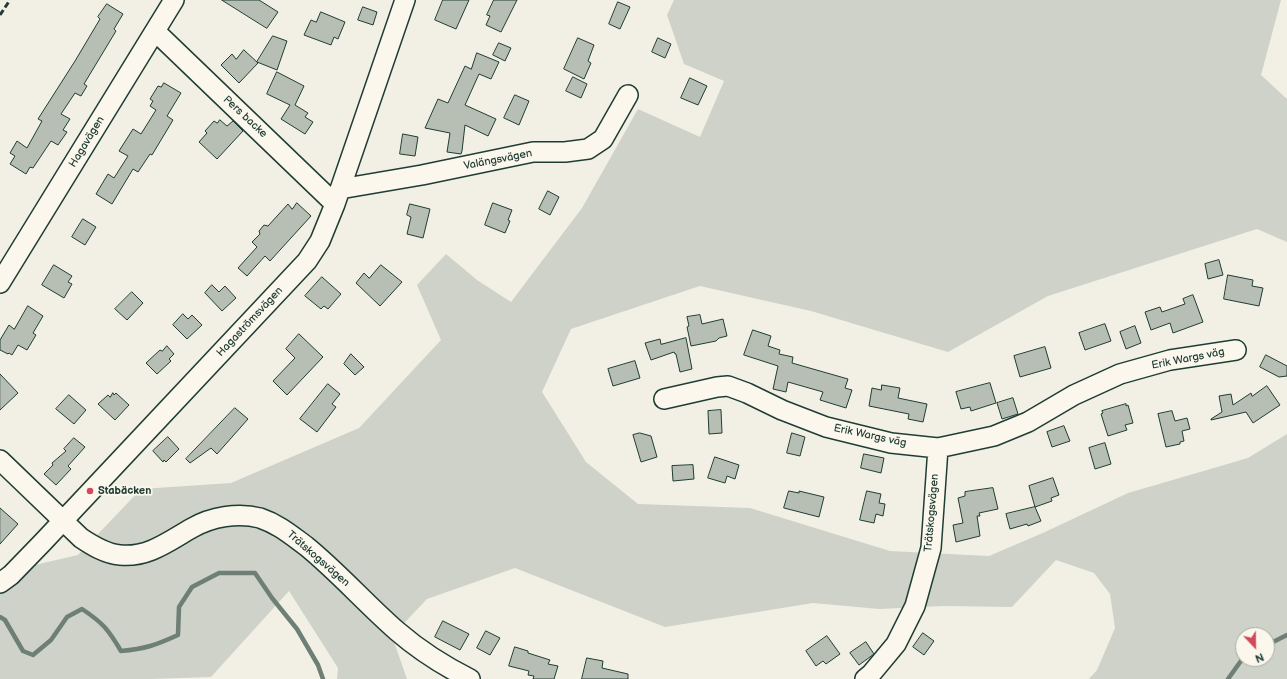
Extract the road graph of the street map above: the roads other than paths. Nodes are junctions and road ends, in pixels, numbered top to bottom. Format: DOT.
graph roads {
  1 [pos="174,0"];
  2 [pos="405,0"];
  3 [pos="155,31"];
  4 [pos="628,95"];
  5 [pos="338,196"];
  6 [pos="0,283"];
  7 [pos="1236,350"];
  8 [pos="664,399"];
  9 [pos="938,448"];
  10 [pos="0,460"];
  11 [pos="63,520"];
  12 [pos="0,583"];
  13 [pos="470,679"];
  14 [pos="865,679"];
  1 -- 3 [label="street, Hagavägen"];
  2 -- 5 [label="street, Hagaströmsvägen"];
  3 -- 5 [label="street, Pers backe"];
  3 -- 6 [label="street, Hagavägen"];
  4 -- 5 [label="street, Valängsvägen"];
  5 -- 11 [label="street, Hagaströmsvägen"];
  7 -- 9 [label="street, Erik Wargs väg"];
  8 -- 9 [label="street, Erik Wargs väg"];
  9 -- 14 [label="street, Trätskogsvägen"];
  10 -- 11 [label="street, Trätskogsvägen"];
  11 -- 12 [label="street, Hagaströmsvägen"];
  11 -- 13 [label="street, Trätskogsvägen"];
}
